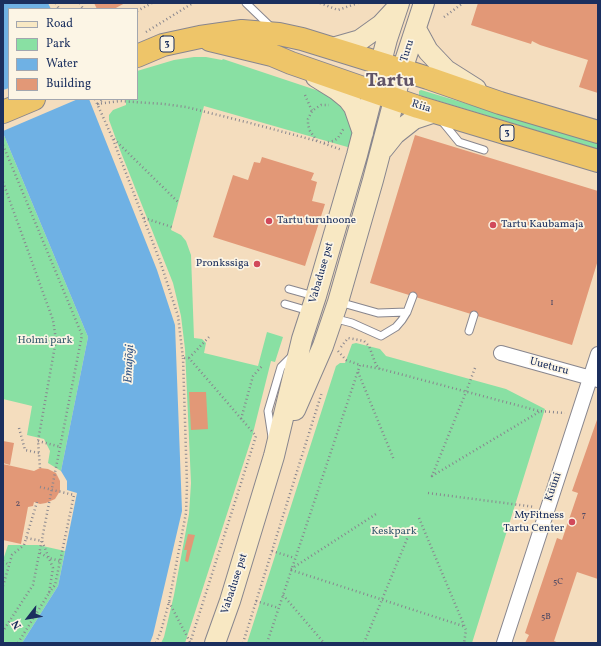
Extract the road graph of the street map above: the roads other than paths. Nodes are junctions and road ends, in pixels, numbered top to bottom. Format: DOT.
graph roads {
  1 [pos="424,3"];
  2 [pos="248,4"];
  3 [pos="398,6"];
  4 [pos="416,29"];
  5 [pos="279,34"];
  6 [pos="200,37"];
  7 [pos="332,48"];
  8 [pos="138,56"];
  9 [pos="292,63"];
  10 [pos="389,81"];
  11 [pos="32,100"];
  12 [pos="500,102"];
  13 [pos="3,112"];
  14 [pos="435,112"];
  15 [pos="355,132"];
  16 [pos="598,132"];
  17 [pos="484,150"];
  18 [pos="380,152"];
  19 [pos="598,161"];
  20 [pos="289,288"];
  21 [pos="413,296"];
  22 [pos="285,304"];
  23 [pos="313,304"];
  24 [pos="335,310"];
  25 [pos="407,312"];
  26 [pos="474,315"];
  27 [pos="469,331"];
  28 [pos="501,353"];
  29 [pos="598,354"];
  30 [pos="594,379"];
  31 [pos="274,456"];
  32 [pos="215,643"];
  33 [pos="504,643"];
  1 -- 4 [label="main road, Turu"];
  2 -- 5 [label="lane"];
  3 -- 7 [label="main road"];
  3 -- 10 [label="main road, Turu"];
  4 -- 10 [label="main road, Turu"];
  4 -- 12 [label="main road"];
  5 -- 6 [label="highway, Riia / 3"];
  5 -- 7 [label="highway, Riia / 3"];
  6 -- 8 [label="highway, Riia / 3"];
  6 -- 9 [label="highway, Riia / 3"];
  7 -- 10 [label="highway, Riia / 3"];
  9 -- 10 [label="highway, Riia / 3"];
  9 -- 15 [label="main road"];
  10 -- 12 [label="highway, Riia / 3"];
  10 -- 14 [label="highway, Riia / 3"];
  10 -- 15 [label="main road, Vabaduse pst"];
  10 -- 18 [label="main road, Vabaduse pst"];
  11 -- 13 [label="highway"];
  12 -- 16 [label="highway, Riia / 3"];
  14 -- 17 [label="lane"];
  14 -- 18 [label="main road"];
  14 -- 19 [label="highway, Riia / 3"];
  15 -- 23 [label="main road, Vabaduse pst"];
  18 -- 24 [label="main road, Vabaduse pst"];
  20 -- 23 [label="lane"];
  21 -- 25 [label="lane"];
  22 -- 23 [label="lane"];
  23 -- 24 [label="street"];
  23 -- 31 [label="main road, Vabaduse pst"];
  24 -- 25 [label="lane"];
  24 -- 25 [label="lane"];
  24 -- 31 [label="main road, Vabaduse pst"];
  26 -- 27 [label="lane"];
  28 -- 30 [label="street, Uueturu"];
  29 -- 30 [label="street, Küüni"];
  30 -- 33 [label="street, Küüni"];
  31 -- 32 [label="main road, Vabaduse pst"];
}
